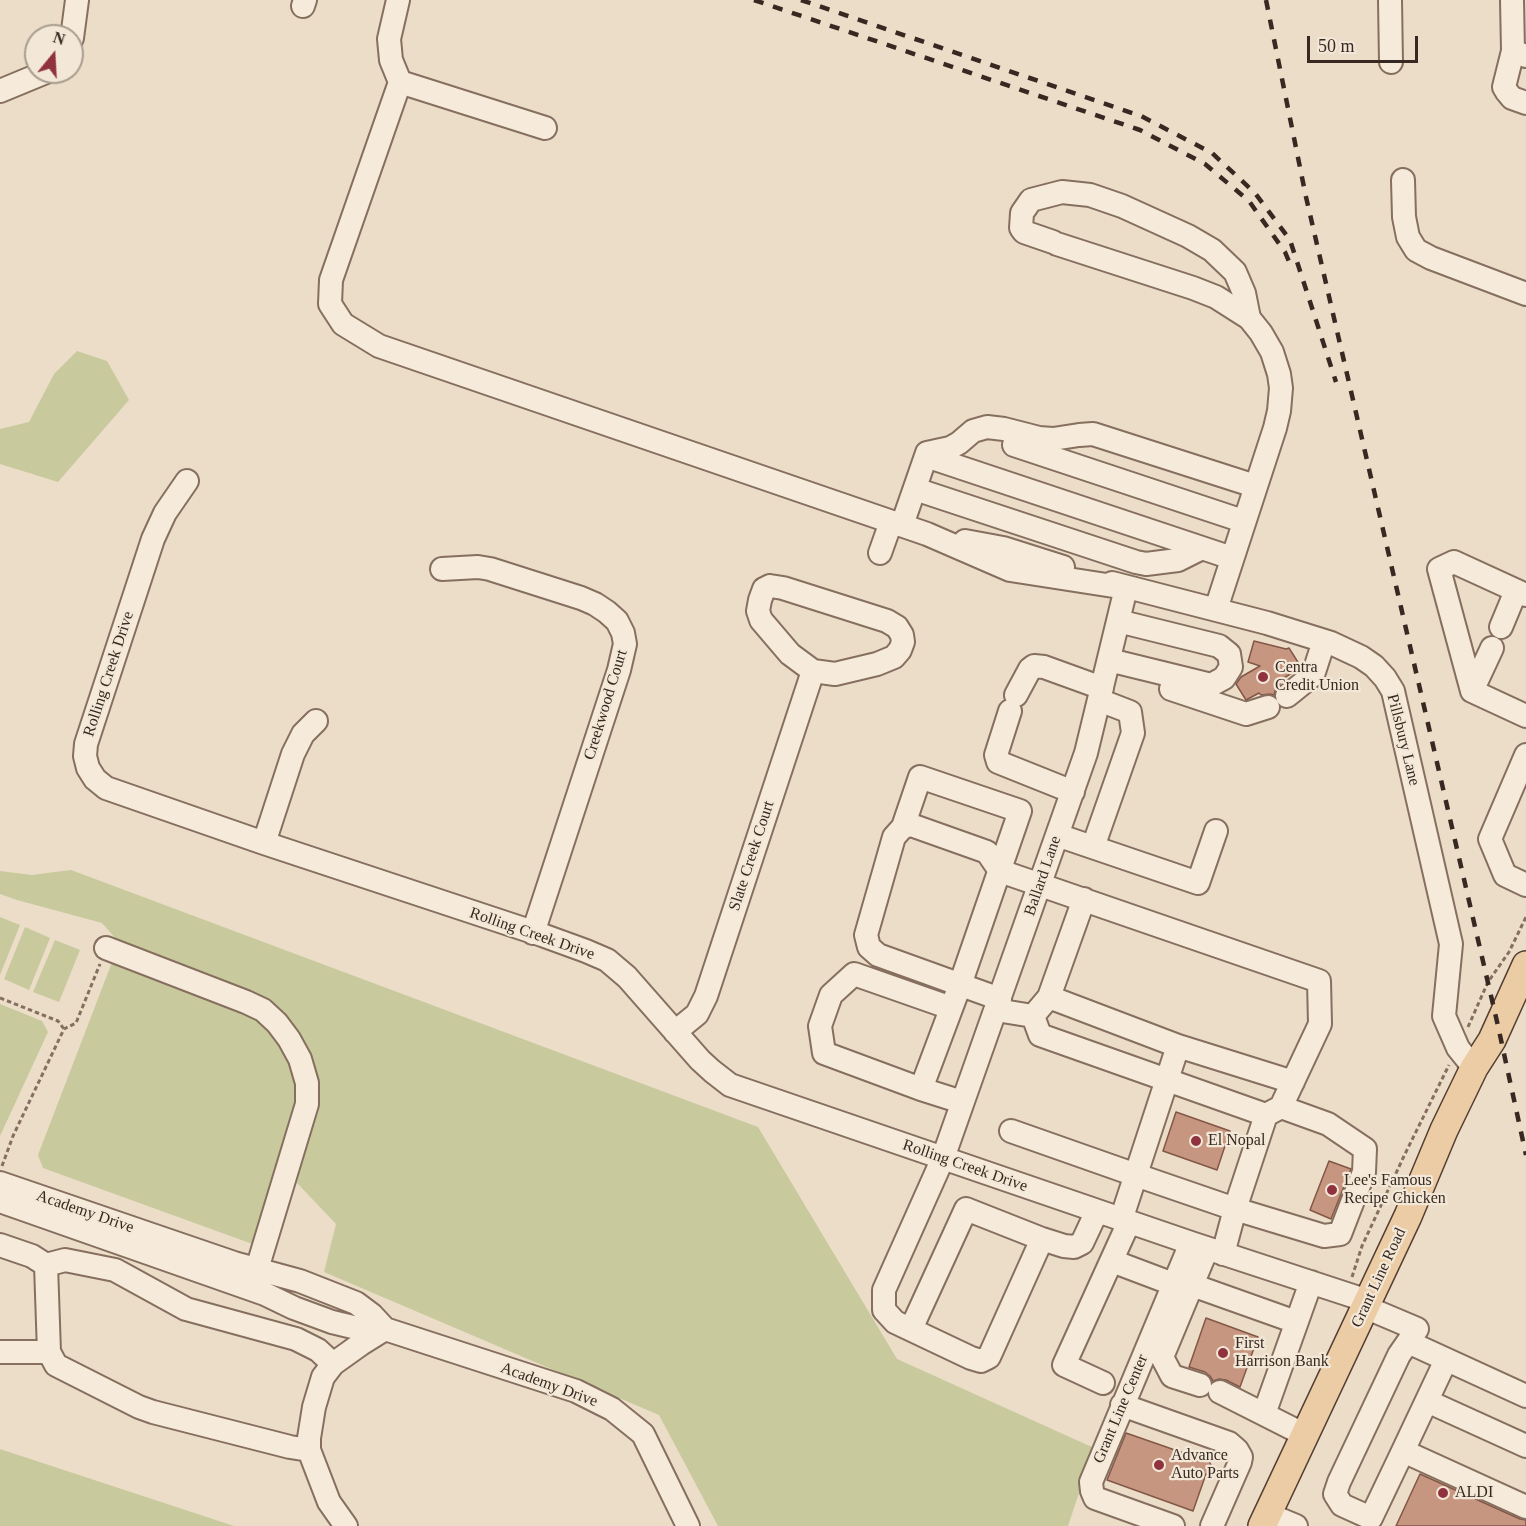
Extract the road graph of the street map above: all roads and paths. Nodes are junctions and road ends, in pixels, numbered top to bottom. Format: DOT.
graph roads {
  1 [pos="77,0"];
  2 [pos="398,0"];
  3 [pos="1390,0"];
  4 [pos="1512,0"];
  5 [pos="74,24"];
  6 [pos="1519,54"];
  7 [pos="1391,62"];
  8 [pos="24,81"];
  9 [pos="400,82"];
  10 [pos="0,91"];
  11 [pos="1526,103"];
  12 [pos="545,128"];
  13 [pos="1403,180"];
  14 [pos="1526,294"];
  15 [pos="1249,318"];
  16 [pos="973,431"];
  17 [pos="926,456"];
  18 [pos="187,481"];
  19 [pos="1255,486"];
  20 [pos="915,489"];
  21 [pos="1243,521"];
  22 [pos="897,524"];
  23 [pos="1202,548"];
  24 [pos="880,554"];
  25 [pos="1232,558"];
  26 [pos="442,569"];
  27 [pos="1126,588"];
  28 [pos="1521,593"];
  29 [pos="1216,609"];
  30 [pos="1118,621"];
  31 [pos="1501,627"];
  32 [pos="1324,641"];
  33 [pos="1492,648"];
  34 [pos="813,671"];
  35 [pos="1104,679"];
  36 [pos="1472,691"];
  37 [pos="1526,716"];
  38 [pos="316,721"];
  39 [pos="1526,755"];
  40 [pos="1072,792"];
  41 [pos="903,827"];
  42 [pos="1216,831"];
  43 [pos="1057,835"];
  44 [pos="264,843"];
  45 [pos="1093,847"];
  46 [pos="1000,871"];
  47 [pos="1041,884"];
  48 [pos="1526,885"];
  49 [pos="1084,899"];
  50 [pos="1526,917"];
  51 [pos="533,933"];
  52 [pos="106,948"];
  53 [pos="1526,965"];
  54 [pos="960,985"];
  55 [pos="1049,997"];
  56 [pos="0,998"];
  57 [pos="998,1005"];
  58 [pos="951,1008"];
  59 [pos="1033,1016"];
  60 [pos="64,1029"];
  61 [pos="675,1032"];
  62 [pos="1178,1046"];
  63 [pos="1466,1058"];
  64 [pos="1167,1080"];
  65 [pos="1293,1082"];
  66 [pos="921,1089"];
  67 [pos="963,1102"];
  68 [pos="1274,1111"];
  69 [pos="1011,1131"];
  70 [pos="943,1158"];
  71 [pos="0,1170"];
  72 [pos="1136,1175"];
  73 [pos="0,1183"];
  74 [pos="0,1201"];
  75 [pos="1235,1209"];
  76 [pos="1096,1211"];
  77 [pos="1125,1221"];
  78 [pos="1042,1239"];
  79 [pos="0,1245"];
  80 [pos="1207,1249"];
  81 [pos="1112,1261"];
  82 [pos="46,1265"];
  83 [pos="265,1279"];
  84 [pos="1311,1282"];
  85 [pos="1183,1285"];
  86 [pos="1360,1300"];
  87 [pos="1296,1322"];
  88 [pos="385,1329"];
  89 [pos="911,1329"];
  90 [pos="1408,1342"];
  91 [pos="0,1352"];
  92 [pos="49,1352"];
  93 [pos="1446,1359"];
  94 [pos="333,1364"];
  95 [pos="1103,1383"];
  96 [pos="1526,1396"];
  97 [pos="1426,1401"];
  98 [pos="1122,1405"];
  99 [pos="1264,1414"];
  100 [pos="1305,1435"];
  101 [pos="1526,1446"];
  102 [pos="309,1450"];
  103 [pos="1403,1451"];
  104 [pos="1526,1507"];
  105 [pos="1265,1520"];
  106 [pos="346,1526"];
  107 [pos="688,1526"];
  108 [pos="1173,1526"];
  109 [pos="1212,1526"];
  110 [pos="1296,1526"];
  1 -- 5 [label="street"];
  2 -- 9 [label="street"];
  3 -- 7 [label="street"];
  4 -- 6 [label="street"];
  6 -- 11 [label="street"];
  8 -- 10 [label="street"];
  9 -- 12 [label="street"];
  9 -- 22 [label="street, Pillsbury Lane"];
  13 -- 14 [label="street"];
  15 -- 15 [label="street"];
  15 -- 19 [label="street"];
  16 -- 17 [label="street"];
  16 -- 19 [label="street"];
  16 -- 21 [label="street"];
  17 -- 20 [label="street"];
  17 -- 23 [label="street"];
  18 -- 44 [label="street, Rolling Creek Drive"];
  19 -- 21 [label="street"];
  20 -- 22 [label="street"];
  20 -- 23 [label="street"];
  21 -- 25 [label="street"];
  22 -- 24 [label="street"];
  22 -- 27 [label="street, Pillsbury Lane"];
  23 -- 25 [label="street"];
  25 -- 29 [label="street"];
  26 -- 51 [label="street, Creekwood Court"];
  27 -- 29 [label="street, Pillsbury Lane"];
  27 -- 30 [label="street, Ballard Lane"];
  28 -- 31 [label="street"];
  28 -- 36 [label="street"];
  29 -- 32 [label="street, Pillsbury Lane"];
  30 -- 35 [label="street, Ballard Lane"];
  30 -- 35 [label="street"];
  32 -- 35 [label="street"];
  32 -- 63 [label="street, Pillsbury Lane"];
  33 -- 36 [label="street"];
  34 -- 34 [label="street"];
  34 -- 61 [label="street, Slate Creek Court"];
  35 -- 40 [label="street, Ballard Lane"];
  35 -- 40 [label="street"];
  35 -- 45 [label="street"];
  36 -- 37 [label="street"];
  38 -- 44 [label="street"];
  39 -- 48 [label="street"];
  40 -- 43 [label="street, Ballard Lane"];
  41 -- 46 [label="street"];
  41 -- 46 [label="street"];
  41 -- 54 [label="street"];
  42 -- 45 [label="street"];
  43 -- 45 [label="street"];
  43 -- 47 [label="street, Ballard Lane"];
  44 -- 51 [label="street, Rolling Creek Drive"];
  46 -- 47 [label="street"];
  46 -- 54 [label="street"];
  47 -- 49 [label="street"];
  47 -- 57 [label="street, Ballard Lane"];
  49 -- 55 [label="street"];
  49 -- 65 [label="street"];
  50 -- 63 [label="path"];
  51 -- 61 [label="street, Rolling Creek Drive"];
  52 -- 60 [label="path"];
  52 -- 83 [label="street"];
  53 -- 63 [label="main road, Grant Line Road"];
  54 -- 57 [label="street"];
  54 -- 58 [label="street"];
  55 -- 59 [label="street"];
  55 -- 62 [label="street"];
  56 -- 60 [label="path"];
  57 -- 59 [label="street"];
  57 -- 67 [label="street, Ballard Lane"];
  58 -- 66 [label="street"];
  58 -- 66 [label="street"];
  59 -- 64 [label="street"];
  60 -- 71 [label="path"];
  61 -- 70 [label="street, Rolling Creek Drive"];
  62 -- 64 [label="street"];
  62 -- 65 [label="street"];
  63 -- 86 [label="main road, Grant Line Road"];
  63 -- 86 [label="path"];
  64 -- 68 [label="street"];
  64 -- 72 [label="street"];
  65 -- 68 [label="street"];
  66 -- 67 [label="street"];
  67 -- 70 [label="street, Ballard Lane"];
  68 -- 75 [label="street"];
  68 -- 75 [label="street"];
  69 -- 72 [label="street"];
  70 -- 76 [label="street, Rolling Creek Drive"];
  70 -- 89 [label="street, Ballard Lane"];
  72 -- 75 [label="street"];
  72 -- 77 [label="street"];
  73 -- 83 [label="street, Academy Drive"];
  74 -- 83 [label="street, Academy Drive"];
  75 -- 80 [label="street"];
  76 -- 77 [label="street, Rolling Creek Drive"];
  76 -- 78 [label="street"];
  77 -- 80 [label="street, Rolling Creek Drive"];
  77 -- 81 [label="street"];
  78 -- 89 [label="street"];
  78 -- 89 [label="street"];
  79 -- 82 [label="street"];
  80 -- 84 [label="street, Rolling Creek Drive"];
  80 -- 85 [label="street"];
  81 -- 85 [label="street"];
  81 -- 95 [label="street"];
  82 -- 92 [label="street"];
  82 -- 94 [label="street"];
  83 -- 88 [label="street, Academy Drive"];
  83 -- 88 [label="street, Academy Drive"];
  84 -- 86 [label="street, Rolling Creek Drive"];
  84 -- 87 [label="street"];
  85 -- 87 [label="street"];
  85 -- 98 [label="street, Grant Line Center"];
  85 -- 99 [label="street"];
  86 -- 90 [label="street, Rolling Creek Drive"];
  86 -- 100 [label="main road, Grant Line Road"];
  87 -- 99 [label="street"];
  88 -- 94 [label="street"];
  88 -- 107 [label="street, Academy Drive"];
  90 -- 93 [label="street"];
  90 -- 103 [label="street"];
  91 -- 92 [label="street"];
  92 -- 102 [label="street"];
  93 -- 96 [label="street"];
  93 -- 97 [label="street"];
  94 -- 102 [label="street"];
  97 -- 101 [label="street"];
  97 -- 103 [label="street"];
  98 -- 108 [label="street, Grant Line Center"];
  98 -- 109 [label="street"];
  99 -- 100 [label="street"];
  100 -- 105 [label="main road, Grant Line Road"];
  102 -- 106 [label="street"];
  103 -- 104 [label="street"];
  105 -- 110 [label="street"];
}
